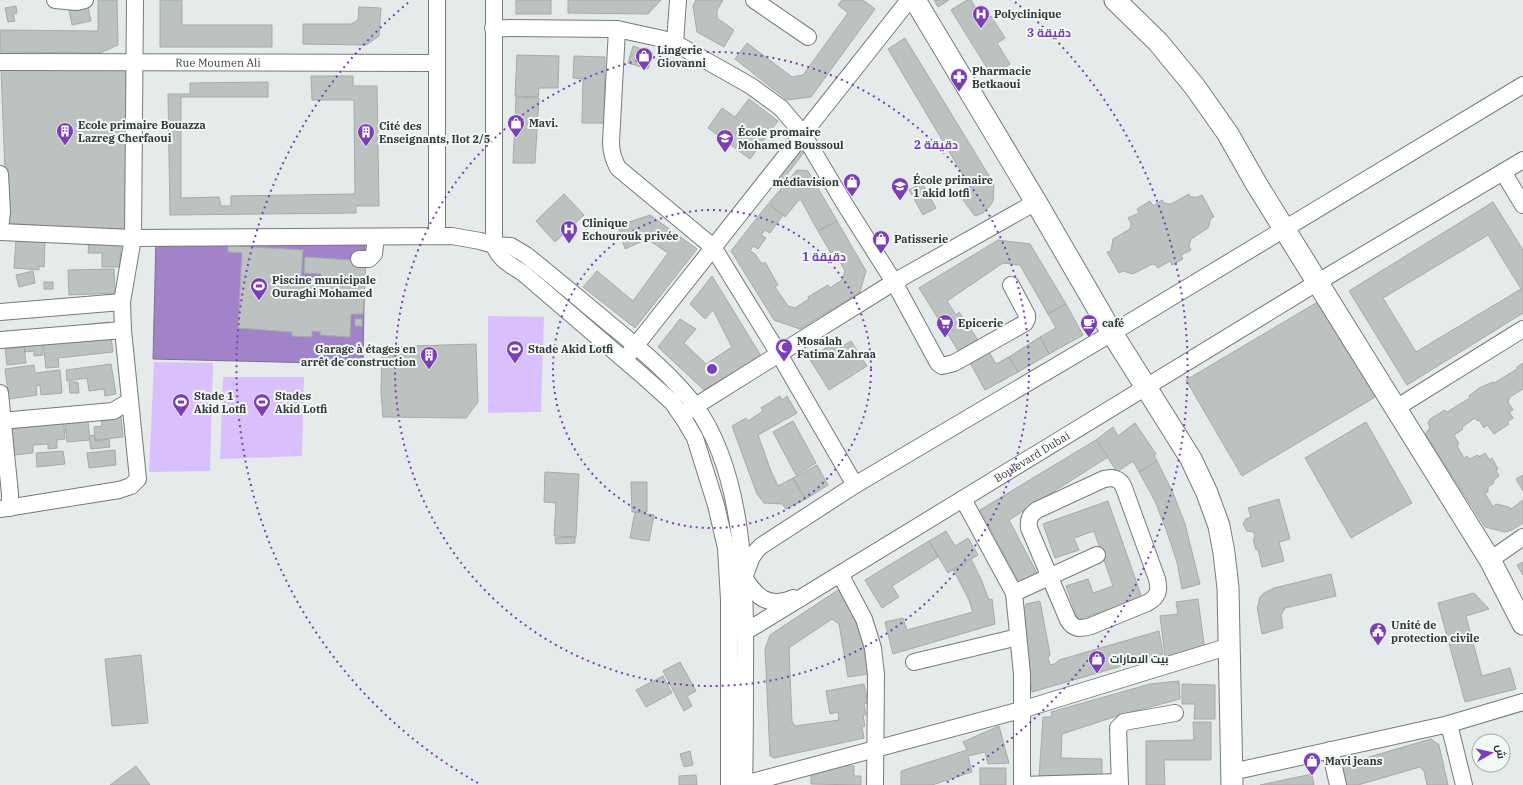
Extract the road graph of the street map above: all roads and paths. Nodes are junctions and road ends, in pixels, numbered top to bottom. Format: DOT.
graph roads {
  1 [pos="55,0"];
  2 [pos="85,0"];
  3 [pos="135,0"];
  4 [pos="437,0"];
  5 [pos="494,0"];
  6 [pos="678,0"];
  7 [pos="754,0"];
  8 [pos="908,0"];
  9 [pos="915,0"];
  10 [pos="1116,0"];
  11 [pos="493,28"];
  12 [pos="617,30"];
  13 [pos="808,37"];
  14 [pos="674,43"];
  15 [pos="0,62"];
  16 [pos="135,62"];
  17 [pos="436,63"];
  18 [pos="1523,85"];
  19 [pos="803,134"];
  20 [pos="1523,160"];
  21 [pos="1503,172"];
  22 [pos="0,174"];
  23 [pos="1036,202"];
  24 [pos="1523,205"];
  25 [pos="1,212"];
  26 [pos="1285,230"];
  27 [pos="0,231"];
  28 [pos="437,236"];
  29 [pos="376,237"];
  30 [pos="133,238"];
  31 [pos="494,245"];
  32 [pos="713,247"];
  33 [pos="359,260"];
  34 [pos="894,282"];
  35 [pos="1318,282"];
  36 [pos="1011,285"];
  37 [pos="122,302"];
  38 [pos="0,312"];
  39 [pos="1523,329"];
  40 [pos="123,330"];
  41 [pos="1112,333"];
  42 [pos="0,340"];
  43 [pos="635,345"];
  44 [pos="779,354"];
  45 [pos="625,360"];
  46 [pos="1147,387"];
  47 [pos="0,393"];
  48 [pos="130,401"];
  49 [pos="695,406"];
  50 [pos="1396,408"];
  51 [pos="681,414"];
  52 [pos="1,421"];
  53 [pos="855,485"];
  54 [pos="963,499"];
  55 [pos="5,508"];
  56 [pos="1523,537"];
  57 [pos="761,546"];
  58 [pos="734,549"];
  59 [pos="1097,554"];
  60 [pos="1490,560"];
  61 [pos="840,574"];
  62 [pos="1050,576"];
  63 [pos="744,577"];
  64 [pos="820,587"];
  65 [pos="1014,593"];
  66 [pos="729,600"];
  67 [pos="1523,624"];
  68 [pos="745,632"];
  69 [pos="1018,636"];
  70 [pos="1230,646"];
  71 [pos="914,662"];
  72 [pos="1523,702"];
  73 [pos="1021,710"];
  74 [pos="1175,713"];
  75 [pos="1449,724"];
  76 [pos="875,749"];
  77 [pos="1330,750"];
  78 [pos="1232,778"];
  79 [pos="1120,784"];
  80 [pos="728,785"];
  81 [pos="743,785"];
  82 [pos="876,785"];
  83 [pos="1022,785"];
  84 [pos="1338,785"];
  85 [pos="1464,785"];
  1 -- 2 [label="street"];
  3 -- 16 [label="street"];
  4 -- 17 [label="street"];
  5 -- 11 [label="street"];
  6 -- 14 [label="street"];
  7 -- 13 [label="street"];
  8 -- 19 [label="street"];
  9 -- 23 [label="main road"];
  10 -- 26 [label="main road"];
  11 -- 12 [label="street"];
  11 -- 31 [label="street"];
  12 -- 14 [label="street"];
  12 -- 32 [label="street"];
  14 -- 19 [label="street"];
  15 -- 16 [label="street, Rue Moumen Ali"];
  16 -- 17 [label="street, Rue Moumen Ali"];
  16 -- 30 [label="street"];
  17 -- 28 [label="street"];
  18 -- 26 [label="street"];
  19 -- 32 [label="street"];
  19 -- 34 [label="street"];
  20 -- 21 [label="street, Boulevard Dubai"];
  21 -- 24 [label="street"];
  21 -- 35 [label="street, Boulevard Dubai"];
  22 -- 25 [label="street"];
  23 -- 34 [label="street"];
  23 -- 41 [label="main road"];
  25 -- 27 [label="street"];
  26 -- 35 [label="main road"];
  26 -- 41 [label="street"];
  27 -- 30 [label="street"];
  28 -- 29 [label="street"];
  28 -- 31 [label="street"];
  29 -- 30 [label="street"];
  29 -- 33 [label="street"];
  30 -- 37 [label="street"];
  31 -- 43 [label="street"];
  31 -- 45 [label="street"];
  32 -- 43 [label="street"];
  32 -- 44 [label="street"];
  34 -- 36 [label="street"];
  34 -- 44 [label="street"];
  35 -- 46 [label="street, Boulevard Dubai"];
  35 -- 50 [label="main road"];
  37 -- 38 [label="street"];
  37 -- 40 [label="street"];
  39 -- 50 [label="street"];
  40 -- 42 [label="street"];
  40 -- 48 [label="street"];
  41 -- 46 [label="main road"];
  41 -- 53 [label="street"];
  43 -- 45 [label="street"];
  43 -- 49 [label="street"];
  44 -- 49 [label="street"];
  44 -- 53 [label="street"];
  45 -- 51 [label="street"];
  46 -- 54 [label="street, Boulevard Dubai"];
  46 -- 70 [label="main road"];
  47 -- 52 [label="street"];
  48 -- 52 [label="street"];
  48 -- 55 [label="street"];
  49 -- 51 [label="street"];
  49 -- 58 [label="street"];
  50 -- 60 [label="main road"];
  51 -- 58 [label="street"];
  52 -- 55 [label="street"];
  53 -- 57 [label="street"];
  54 -- 61 [label="street, Boulevard Dubai"];
  54 -- 65 [label="street"];
  56 -- 60 [label="street"];
  57 -- 58 [label="street"];
  57 -- 63 [label="street"];
  58 -- 63 [label="street"];
  58 -- 66 [label="street"];
  59 -- 62 [label="street"];
  60 -- 67 [label="main road"];
  61 -- 64 [label="street, Boulevard Dubai"];
  61 -- 76 [label="street"];
  62 -- 62 [label="street"];
  62 -- 65 [label="street"];
  63 -- 64 [label="street"];
  63 -- 66 [label="street"];
  63 -- 68 [label="street"];
  64 -- 68 [label="street, Boulevard Dubai"];
  65 -- 69 [label="street"];
  66 -- 80 [label="street"];
  68 -- 81 [label="street"];
  69 -- 71 [label="street"];
  69 -- 73 [label="street"];
  70 -- 73 [label="street"];
  70 -- 78 [label="main road"];
  72 -- 75 [label="street"];
  73 -- 76 [label="street"];
  73 -- 83 [label="street"];
  74 -- 79 [label="street"];
  75 -- 77 [label="street"];
  75 -- 85 [label="street"];
  76 -- 81 [label="street"];
  76 -- 82 [label="street"];
  77 -- 78 [label="street"];
  77 -- 84 [label="street"];
  79 -- 83 [label="street"];
}
